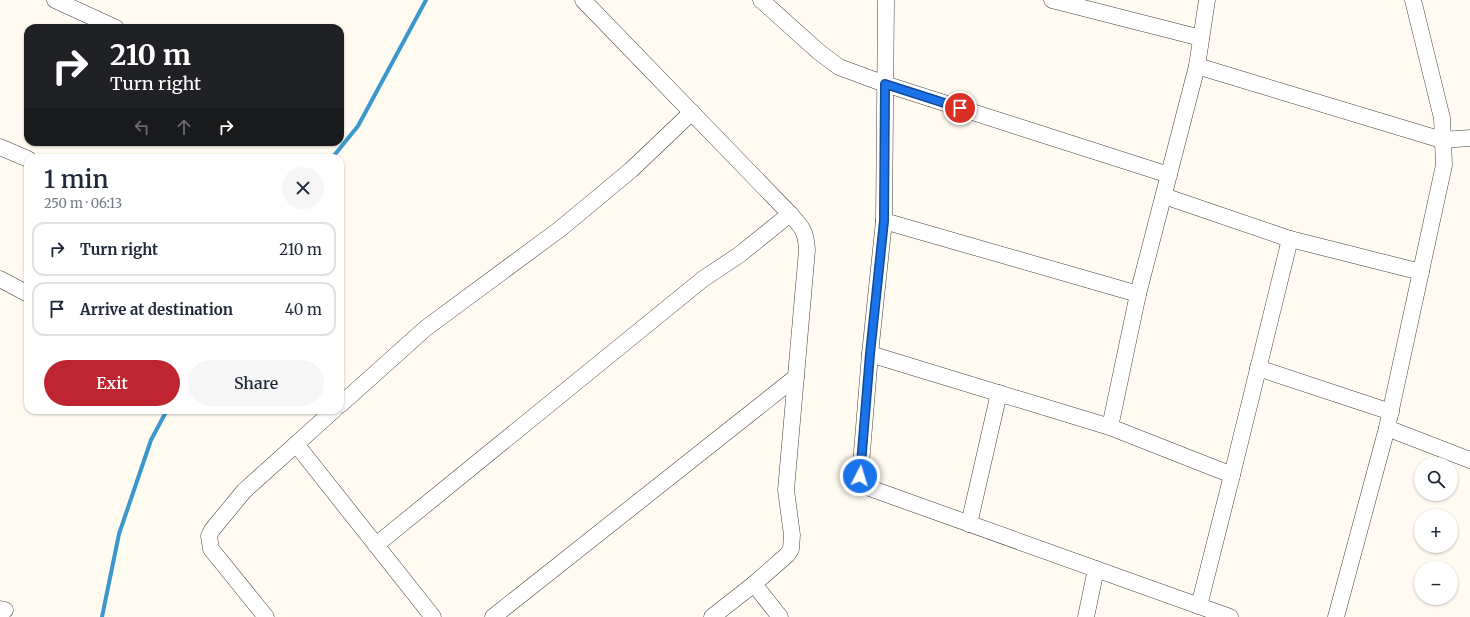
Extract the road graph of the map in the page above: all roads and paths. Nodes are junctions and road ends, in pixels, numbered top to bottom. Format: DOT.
graph roads {
  1 [pos="55,0"];
  2 [pos="583,0"];
  3 [pos="761,0"];
  4 [pos="886,0"];
  5 [pos="1052,0"];
  6 [pos="1207,0"];
  7 [pos="1413,0"];
  8 [pos="107,24"];
  9 [pos="1201,38"];
  10 [pos="1197,66"];
  11 [pos="885,84"];
  12 [pos="692,112"];
  13 [pos="1470,138"];
  14 [pos="1442,140"];
  15 [pos="0,147"];
  16 [pos="24,156"];
  17 [pos="1169,175"];
  18 [pos="1164,196"];
  19 [pos="790,214"];
  20 [pos="884,221"];
  21 [pos="1290,239"];
  22 [pos="1422,272"];
  23 [pos="0,279"];
  24 [pos="24,292"];
  25 [pos="1138,294"];
  26 [pos="870,354"];
  27 [pos="1258,368"];
  28 [pos="796,377"];
  29 [pos="999,393"];
  30 [pos="344,401"];
  31 [pos="1391,412"];
  32 [pos="330,414"];
  33 [pos="1110,427"];
  34 [pos="1388,428"];
  35 [pos="296,444"];
  36 [pos="1470,460"];
  37 [pos="1232,475"];
  38 [pos="969,524"];
  39 [pos="376,545"];
  40 [pos="1096,570"];
  41 [pos="754,584"];
  42 [pos="1199,606"];
  43 [pos="266,617"];
  44 [pos="433,617"];
  45 [pos="492,617"];
  46 [pos="712,617"];
  47 [pos="780,617"];
  48 [pos="1086,617"];
  49 [pos="1230,617"];
  50 [pos="1336,617"];
  1 -- 8 [label="street"];
  2 -- 12 [label="street"];
  3 -- 11 [label="street"];
  4 -- 11 [label="street"];
  5 -- 9 [label="street"];
  6 -- 9 [label="street"];
  7 -- 14 [label="street"];
  9 -- 10 [label="street"];
  10 -- 14 [label="street"];
  10 -- 17 [label="street"];
  11 -- 17 [label="street"];
  11 -- 20 [label="street"];
  12 -- 19 [label="street"];
  12 -- 30 [label="street"];
  13 -- 14 [label="street"];
  14 -- 22 [label="street"];
  15 -- 16 [label="street"];
  17 -- 18 [label="street"];
  18 -- 21 [label="street"];
  18 -- 25 [label="street"];
  19 -- 28 [label="street"];
  19 -- 39 [label="street"];
  20 -- 25 [label="street"];
  20 -- 26 [label="street"];
  21 -- 22 [label="street"];
  21 -- 27 [label="street"];
  22 -- 31 [label="street"];
  23 -- 24 [label="street"];
  25 -- 33 [label="street"];
  26 -- 29 [label="street"];
  26 -- 38 [label="street"];
  27 -- 31 [label="street"];
  27 -- 37 [label="street"];
  28 -- 41 [label="street"];
  28 -- 45 [label="street"];
  29 -- 33 [label="street"];
  29 -- 38 [label="street"];
  31 -- 34 [label="street"];
  32 -- 35 [label="street"];
  33 -- 37 [label="street"];
  34 -- 36 [label="street"];
  34 -- 50 [label="street"];
  35 -- 39 [label="street"];
  35 -- 43 [label="street"];
  37 -- 42 [label="street"];
  38 -- 40 [label="street"];
  39 -- 44 [label="street"];
  40 -- 42 [label="street"];
  40 -- 48 [label="street"];
  41 -- 46 [label="street"];
  41 -- 47 [label="street"];
  42 -- 49 [label="street"];
}
